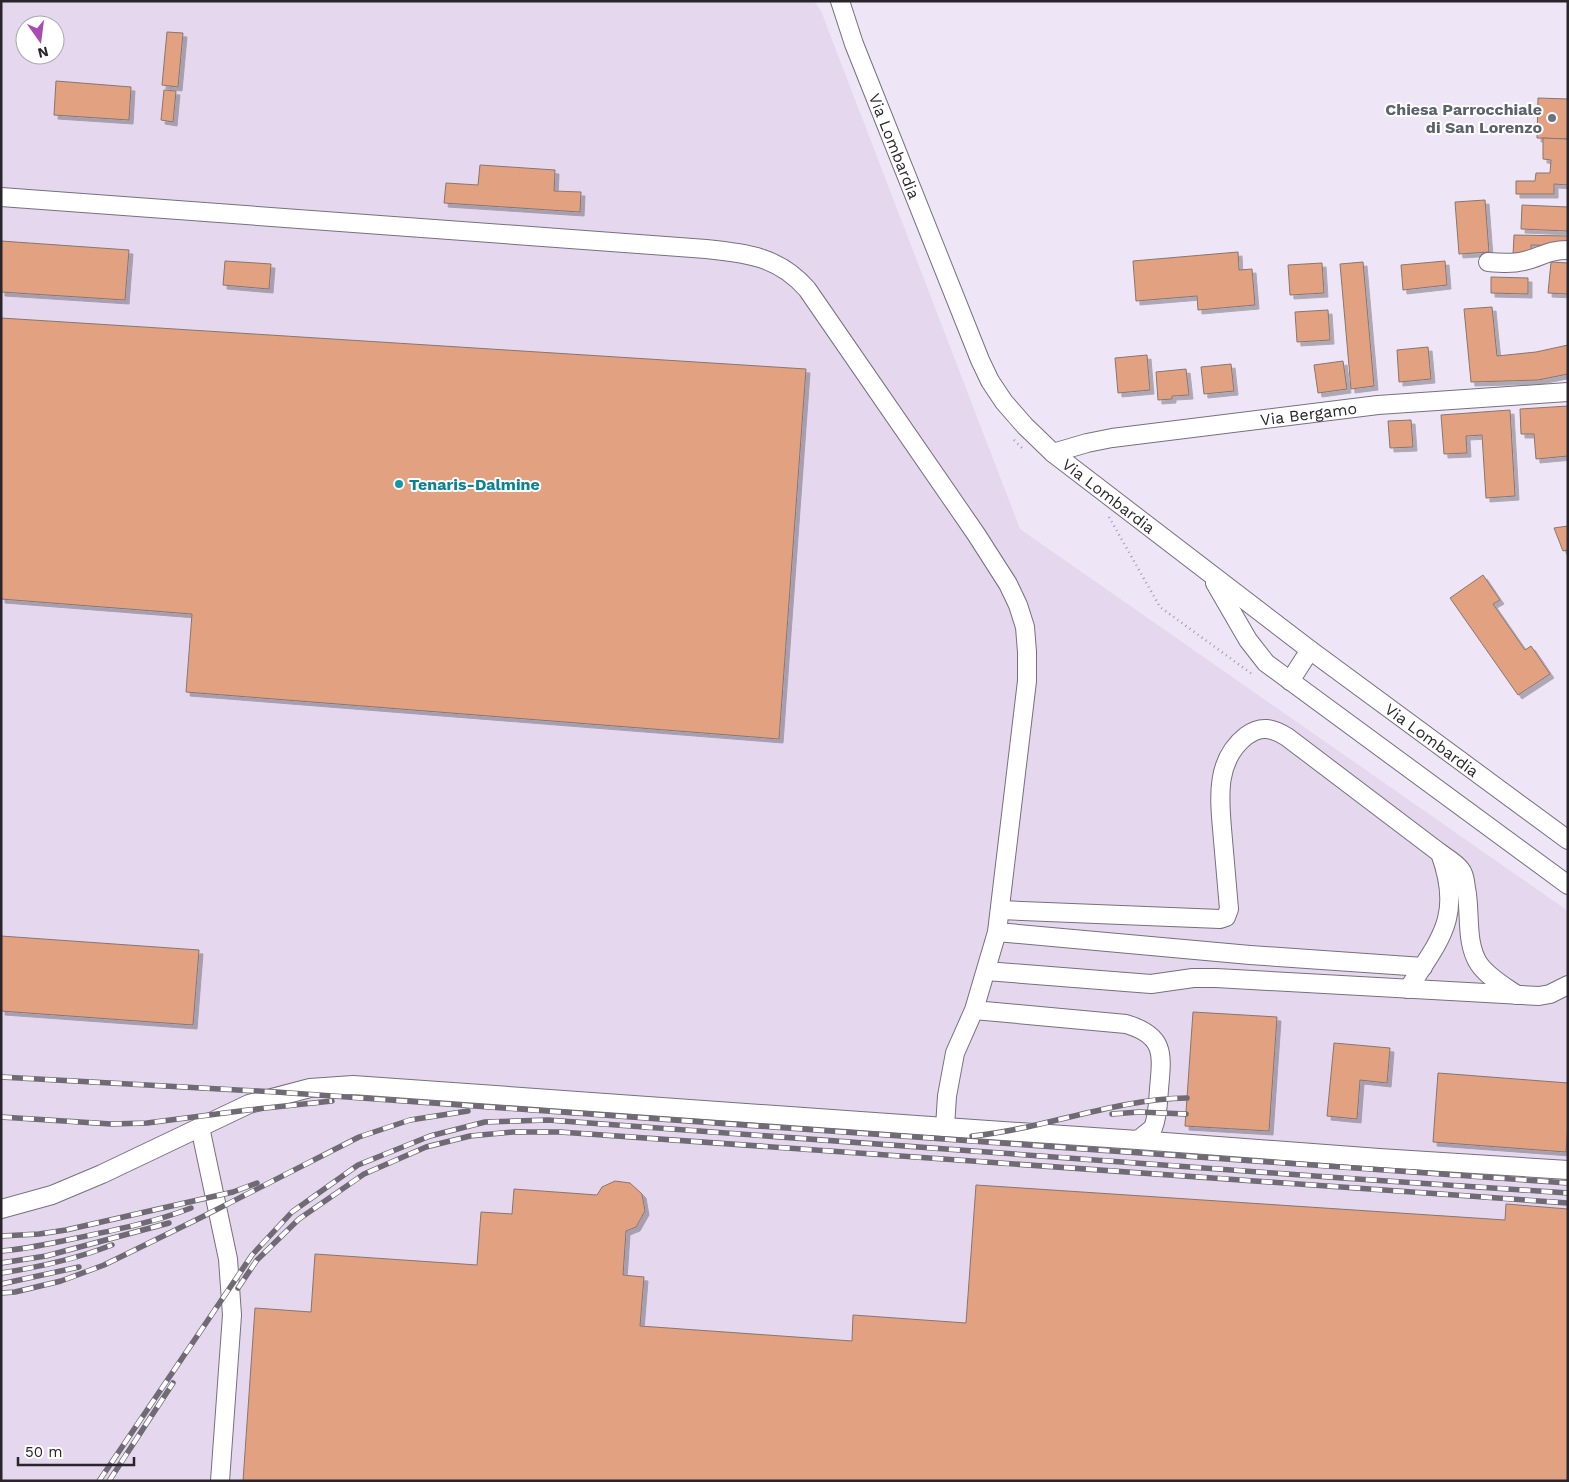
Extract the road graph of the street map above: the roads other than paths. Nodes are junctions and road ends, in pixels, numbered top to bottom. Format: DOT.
graph roads {
  1 [pos="840,1"];
  2 [pos="1,197"];
  3 [pos="1568,250"];
  4 [pos="1488,262"];
  5 [pos="1568,392"];
  6 [pos="1052,453"];
  7 [pos="1212,576"];
  8 [pos="1310,650"];
  9 [pos="1290,681"];
  10 [pos="1568,840"];
  11 [pos="1440,853"];
  12 [pos="1568,885"];
  13 [pos="1000,910"];
  14 [pos="997,932"];
  15 [pos="1422,966"];
  16 [pos="986,971"];
  17 [pos="1568,985"];
  18 [pos="1408,989"];
  19 [pos="1518,995"];
  20 [pos="974,1010"];
  21 [pos="200,1127"];
  22 [pos="944,1127"];
  23 [pos="1138,1140"];
  24 [pos="1568,1170"];
  25 [pos="1,1209"];
  26 [pos="220,1481"];
  1 -- 6 [label="street, Via Lombardia"];
  2 -- 13 [label="street"];
  3 -- 4 [label="street"];
  5 -- 6 [label="street, Via Bergamo"];
  6 -- 7 [label="street, Via Lombardia"];
  7 -- 8 [label="street, Via Lombardia"];
  7 -- 9 [label="street"];
  8 -- 9 [label="street"];
  8 -- 10 [label="street, Via Lombardia"];
  9 -- 12 [label="street"];
  11 -- 13 [label="street"];
  11 -- 15 [label="street"];
  11 -- 19 [label="street"];
  13 -- 14 [label="street"];
  14 -- 15 [label="street"];
  14 -- 16 [label="street"];
  15 -- 18 [label="street"];
  16 -- 18 [label="street"];
  16 -- 20 [label="street"];
  17 -- 19 [label="street"];
  18 -- 19 [label="street"];
  20 -- 22 [label="street"];
  20 -- 23 [label="street"];
  21 -- 22 [label="street"];
  21 -- 25 [label="street"];
  21 -- 26 [label="street"];
  22 -- 23 [label="street"];
  23 -- 24 [label="street"];
}
